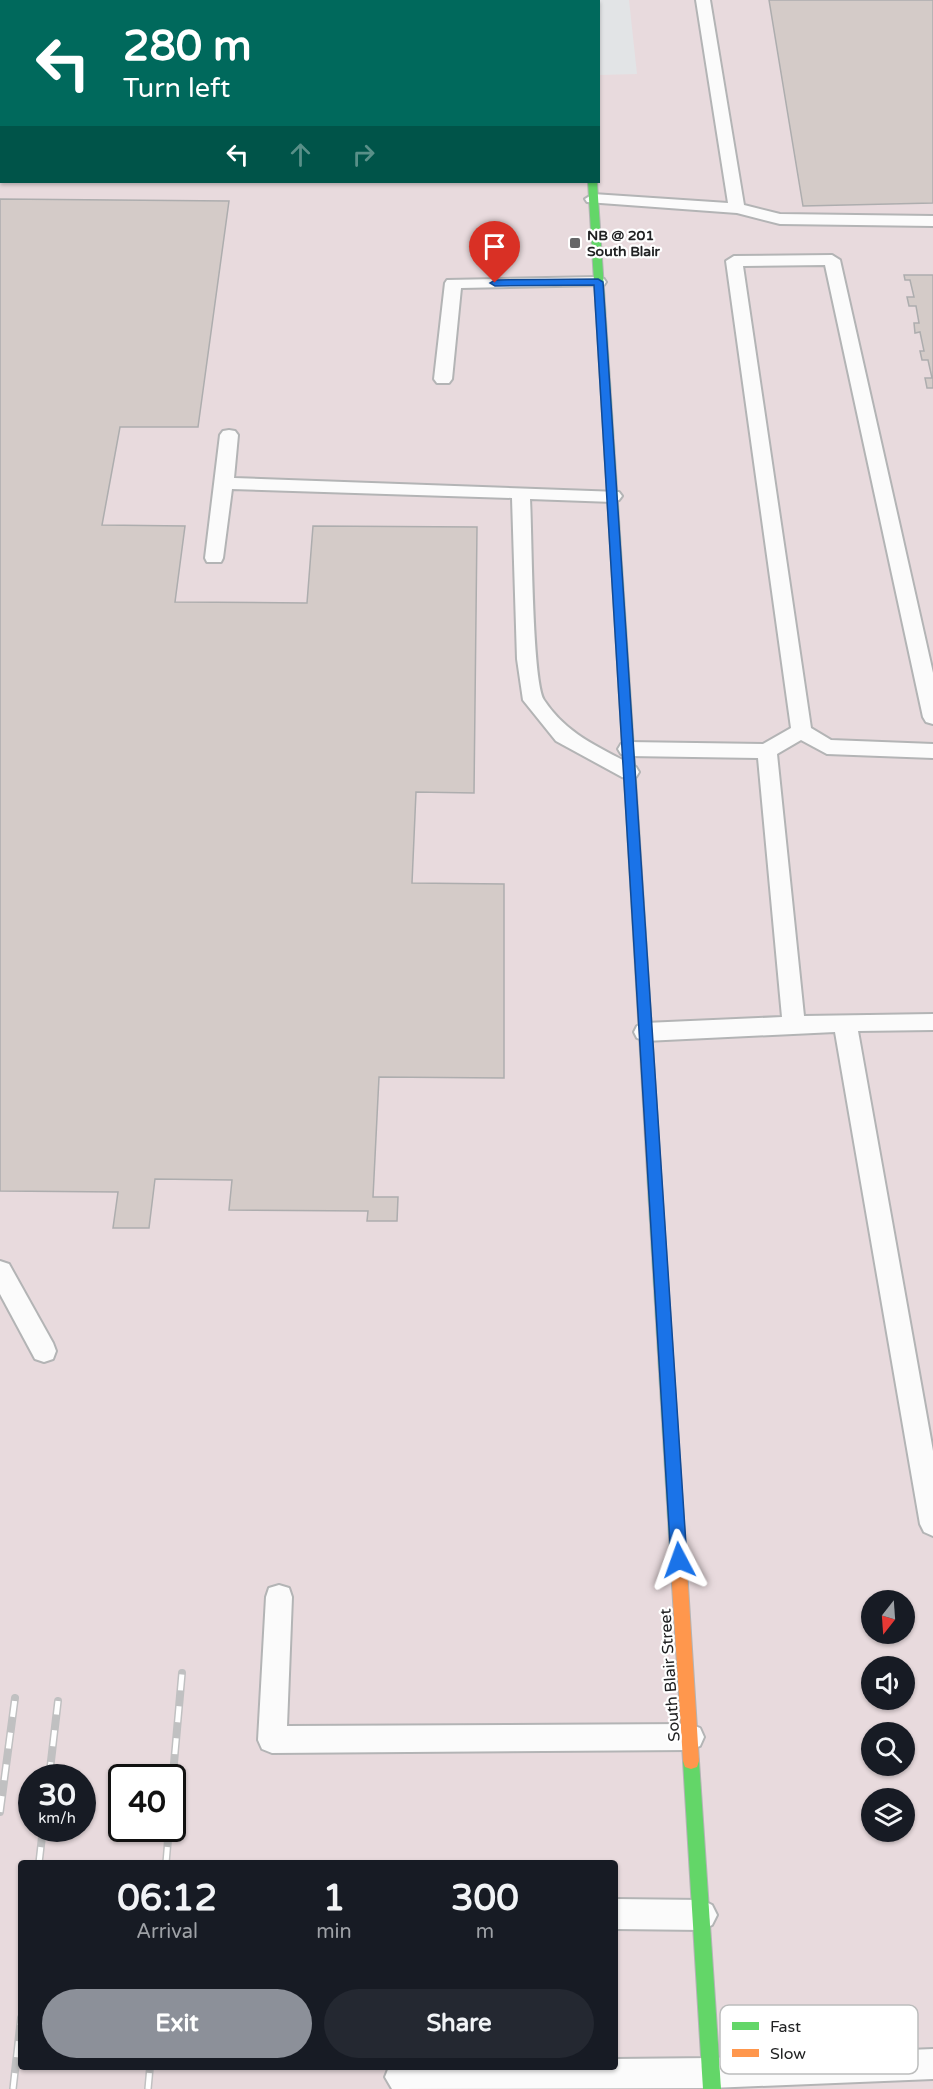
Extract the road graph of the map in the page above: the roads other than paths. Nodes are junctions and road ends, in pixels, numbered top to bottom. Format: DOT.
graph roads {
  1 [pos="703,0"];
  2 [pos="592,183"];
  3 [pos="593,199"];
  4 [pos="737,208"];
  5 [pos="933,221"];
  6 [pos="598,282"];
  7 [pos="443,379"];
  8 [pos="229,435"];
  9 [pos="224,483"];
  10 [pos="520,494"];
  11 [pos="613,496"];
  12 [pos="214,558"];
  13 [pos="933,717"];
  14 [pos="801,731"];
  15 [pos="628,749"];
  16 [pos="766,751"];
  17 [pos="933,752"];
  18 [pos="629,772"];
  19 [pos="933,1022"];
  20 [pos="845,1023"];
  21 [pos="794,1025"];
  22 [pos="645,1032"];
  23 [pos="0,1271"];
  24 [pos="44,1350"];
  25 [pos="933,1524"];
  26 [pos="279,1597"];
  27 [pos="690,1737"];
  28 [pos="618,1914"];
  29 [pos="702,1915"];
  30 [pos="933,2064"];
  31 [pos="918,2065"];
  32 [pos="803,2074"];
  33 [pos="400,2076"];
  34 [pos="712,2081"];
  1 -- 4 [label="lane"];
  2 -- 3 [label="street, South Blair Street"];
  3 -- 4 [label="lane"];
  3 -- 6 [label="street, South Blair Street"];
  4 -- 5 [label="lane"];
  6 -- 7 [label="lane"];
  6 -- 11 [label="street, South Blair Street"];
  8 -- 9 [label="lane"];
  9 -- 10 [label="lane"];
  9 -- 12 [label="lane"];
  10 -- 11 [label="lane"];
  10 -- 18 [label="lane"];
  11 -- 15 [label="street, South Blair Street"];
  13 -- 14 [label="lane"];
  14 -- 16 [label="lane"];
  14 -- 17 [label="lane"];
  15 -- 16 [label="lane"];
  15 -- 18 [label="street, South Blair Street"];
  16 -- 21 [label="lane"];
  18 -- 22 [label="street, South Blair Street"];
  19 -- 20 [label="lane"];
  20 -- 21 [label="lane"];
  20 -- 25 [label="lane"];
  21 -- 22 [label="lane"];
  22 -- 27 [label="street, South Blair Street"];
  23 -- 24 [label="lane"];
  26 -- 27 [label="lane"];
  27 -- 29 [label="street, South Blair Street"];
  28 -- 29 [label="lane"];
  29 -- 34 [label="street, South Blair Street"];
  30 -- 31 [label="lane"];
  32 -- 34 [label="lane"];
  33 -- 34 [label="lane"];
}
